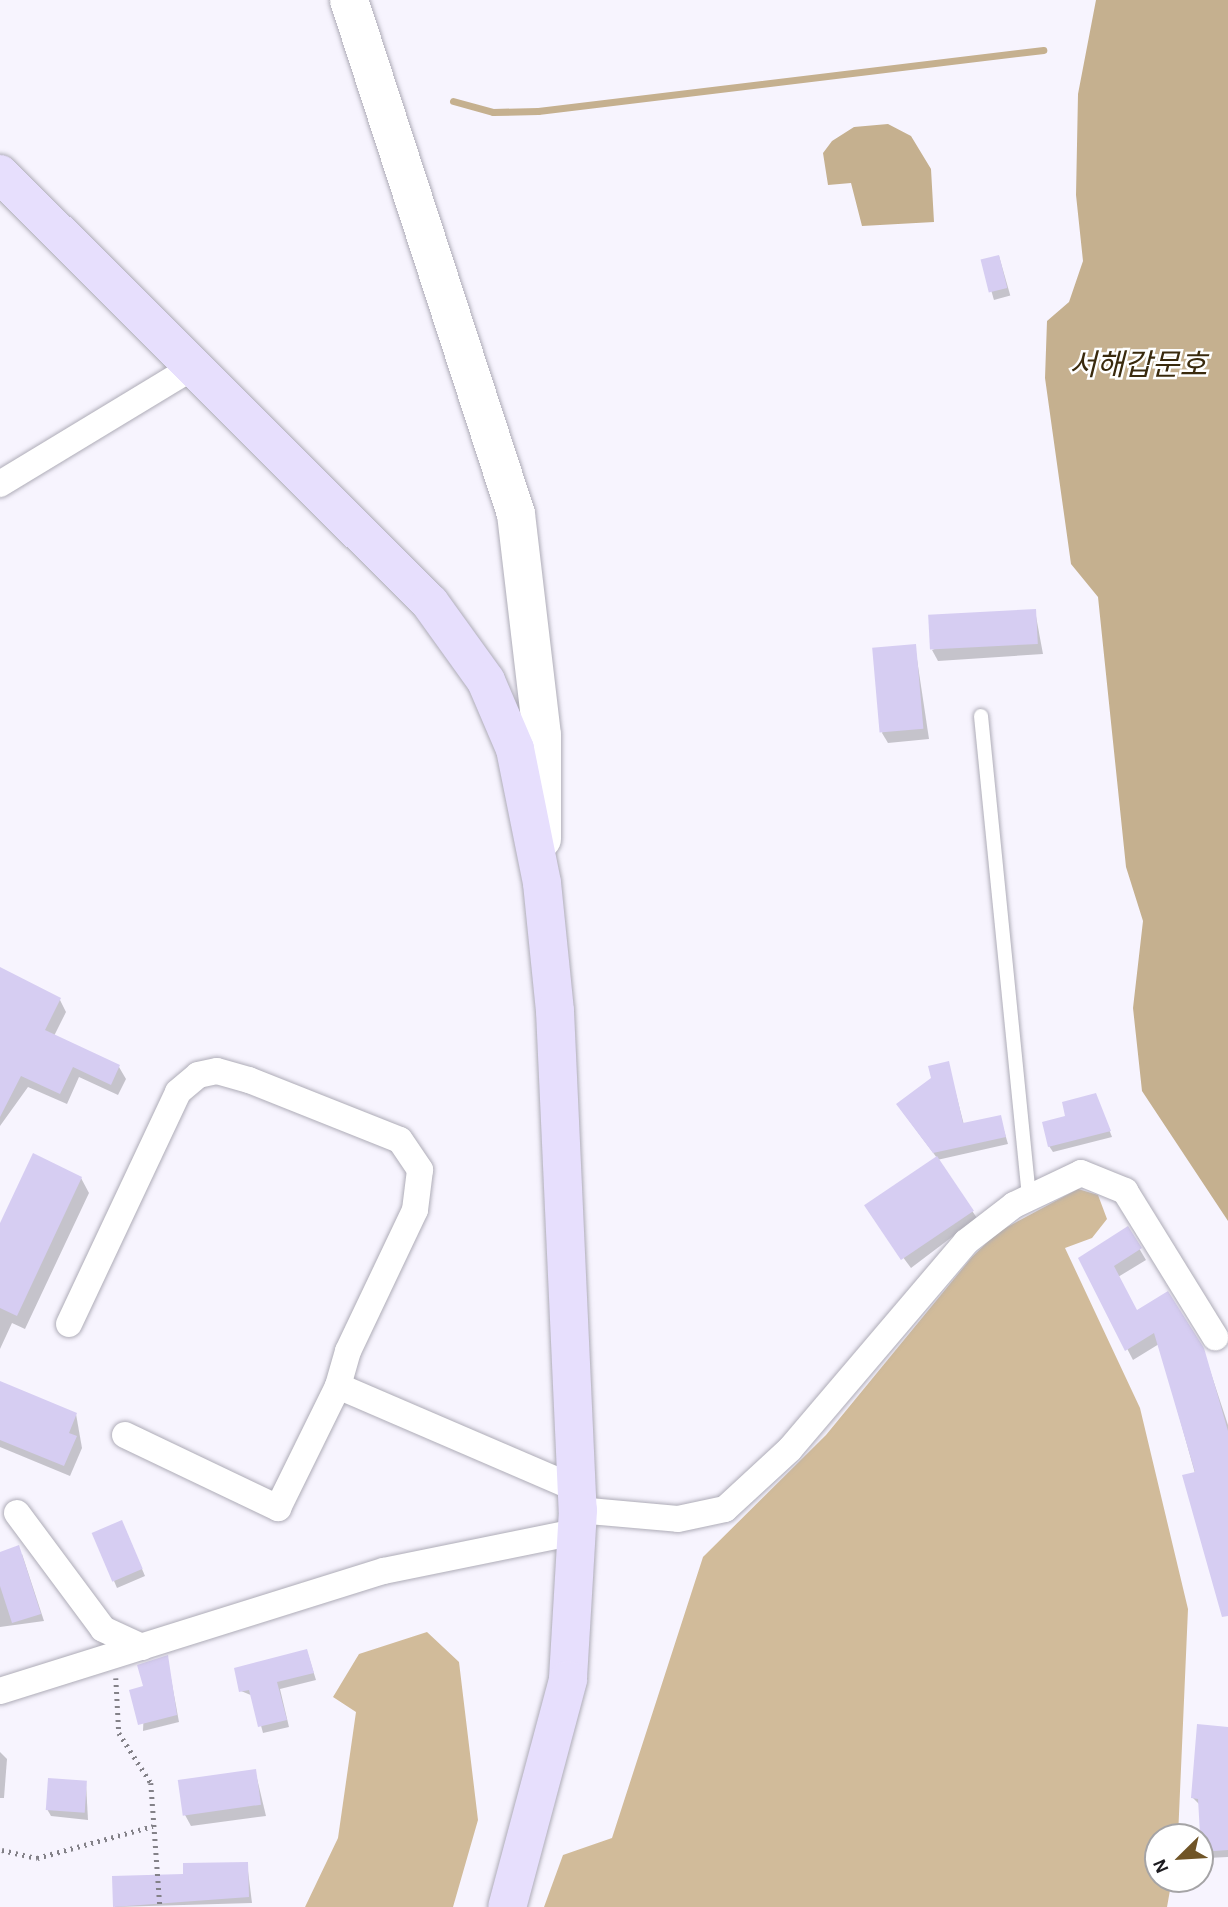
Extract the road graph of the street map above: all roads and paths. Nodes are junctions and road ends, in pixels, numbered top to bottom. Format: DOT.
graph roads {
  1 [pos="349,0"];
  2 [pos="0,174"];
  3 [pos="193,367"];
  4 [pos="0,484"];
  5 [pos="981,716"];
  6 [pos="542,883"];
  7 [pos="1030,1197"];
  8 [pos="69,1324"];
  9 [pos="1215,1336"];
  10 [pos="338,1386"];
  11 [pos="125,1435"];
  12 [pos="577,1510"];
  13 [pos="17,1513"];
  14 [pos="142,1647"];
  15 [pos="114,1656"];
  16 [pos="0,1691"];
  17 [pos="153,1826"];
  18 [pos="2,1850"];
  19 [pos="160,1907"];
  20 [pos="507,1907"];
  1 -- 6 [label="main road"];
  2 -- 3 [label="main road"];
  3 -- 4 [label="street"];
  3 -- 6 [label="main road"];
  5 -- 7 [label="lane"];
  6 -- 12 [label="main road"];
  7 -- 9 [label="street"];
  7 -- 12 [label="street"];
  8 -- 10 [label="street"];
  10 -- 11 [label="street"];
  10 -- 12 [label="street"];
  12 -- 14 [label="street"];
  12 -- 20 [label="main road"];
  13 -- 14 [label="street"];
  14 -- 15 [label="street"];
  15 -- 16 [label="street"];
  15 -- 17 [label="path"];
  17 -- 18 [label="path"];
  17 -- 19 [label="path"];
}
